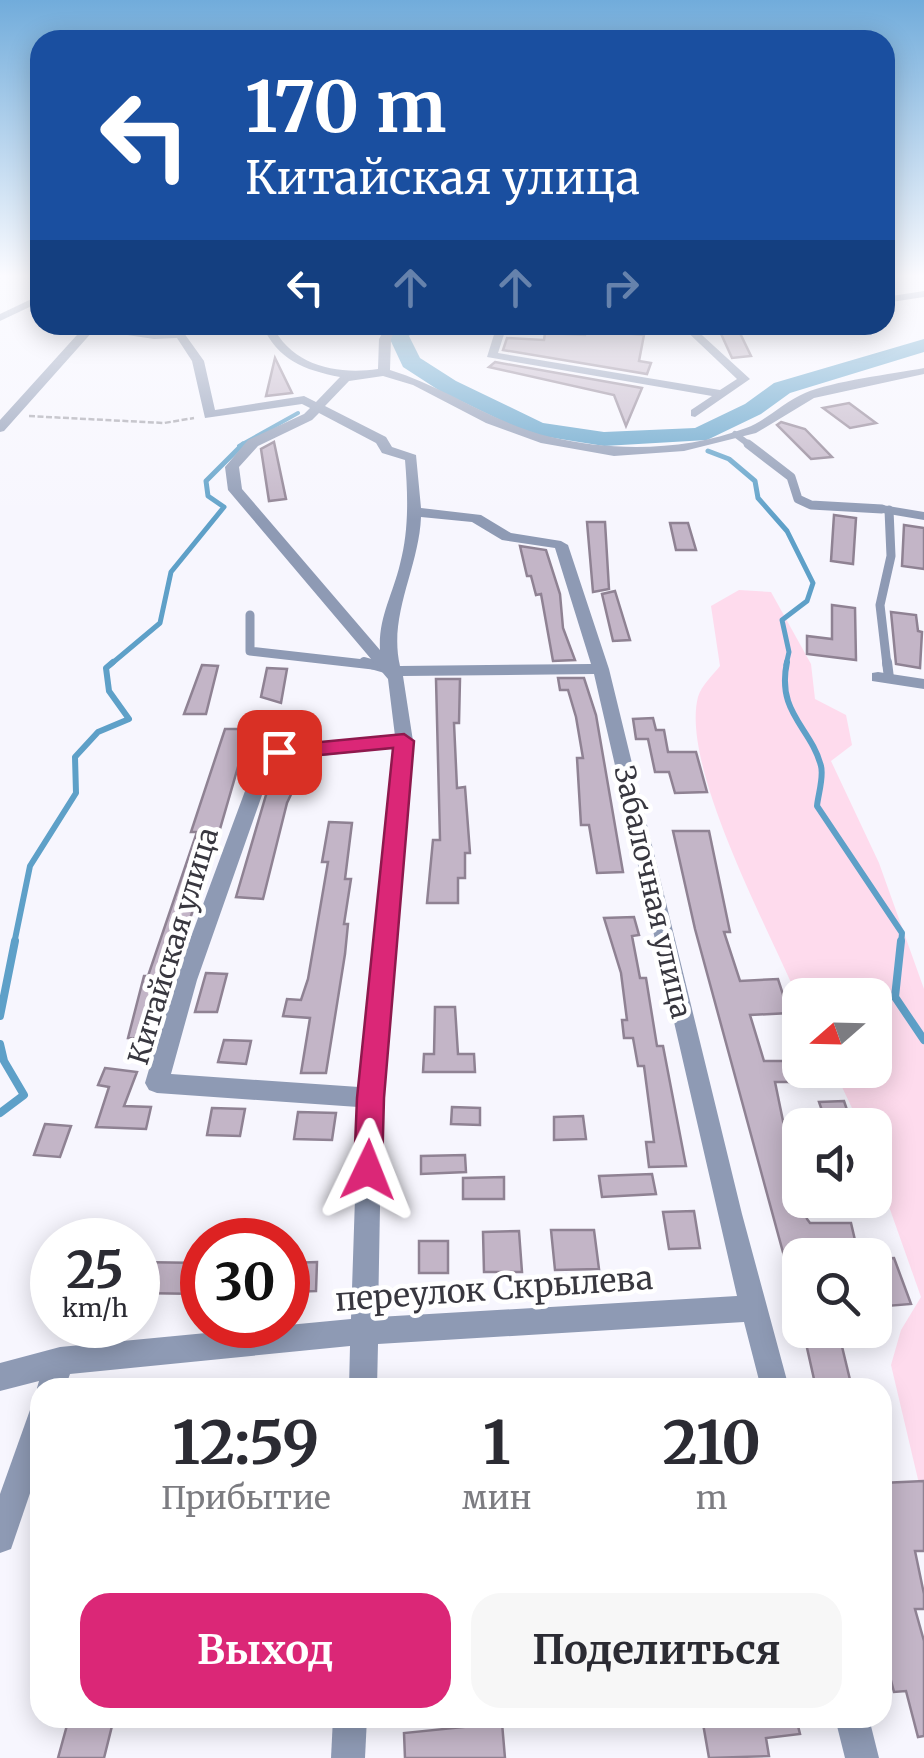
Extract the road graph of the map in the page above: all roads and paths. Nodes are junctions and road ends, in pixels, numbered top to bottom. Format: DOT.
graph roads {
  1 [pos="66,356"];
  2 [pos="196,356"];
  3 [pos="287,356"];
  4 [pos="384,356"];
  5 [pos="491,356"];
  6 [pos="720,356"];
  7 [pos="924,371"];
  8 [pos="384,372"];
  9 [pos="356,376"];
  10 [pos="720,394"];
  11 [pos="314,412"];
  12 [pos="695,412"];
  13 [pos="208,415"];
  14 [pos="14,416"];
  15 [pos="0,428"];
  16 [pos="735,434"];
  17 [pos="886,510"];
  18 [pos="417,512"];
  19 [pos="924,516"];
  20 [pos="250,615"];
  21 [pos="601,669"];
  22 [pos="393,672"];
  23 [pos="884,678"];
  24 [pos="924,684"];
  25 [pos="404,741"];
  26 [pos="370,1098"];
  27 [pos="756,1308"];
  28 [pos="365,1331"];
  29 [pos="55,1374"];
  30 [pos="0,1377"];
  31 [pos="363,1378"];
  32 [pos="773,1378"];
  33 [pos="30,1450"];
  34 [pos="0,1538"];
  35 [pos="350,1728"];
  36 [pos="854,1728"];
  37 [pos="348,1758"];
  38 [pos="862,1758"];
  1 -- 14 [label="street"];
  2 -- 13 [label="street"];
  3 -- 9 [label="street"];
  4 -- 8 [label="street"];
  5 -- 10 [label="street"];
  6 -- 10 [label="street"];
  7 -- 16 [label="street"];
  8 -- 9 [label="street"];
  8 -- 16 [label="street"];
  9 -- 11 [label="street"];
  10 -- 12 [label="street"];
  11 -- 13 [label="street"];
  11 -- 18 [label="street"];
  11 -- 22 [label="street"];
  13 -- 14 [label="path"];
  14 -- 15 [label="street"];
  16 -- 17 [label="lane"];
  17 -- 19 [label="street"];
  17 -- 23 [label="lane"];
  18 -- 21 [label="street, Забалочная улица"];
  18 -- 22 [label="street"];
  20 -- 22 [label="lane"];
  21 -- 22 [label="street"];
  21 -- 27 [label="street, Забалочная улица"];
  22 -- 25 [label="street"];
  23 -- 24 [label="street"];
  25 -- 26 [label="street"];
  25 -- 26 [label="street, Китайская улица"];
  26 -- 28 [label="street"];
  27 -- 28 [label="street, переулок Скрылева"];
  27 -- 32 [label="street, Забалочная улица"];
  28 -- 29 [label="street, переулок Скрылева"];
  28 -- 31 [label="street"];
  29 -- 30 [label="street, переулок Скрылева"];
  33 -- 34 [label="street"];
  35 -- 37 [label="street"];
  36 -- 38 [label="street"];
}
